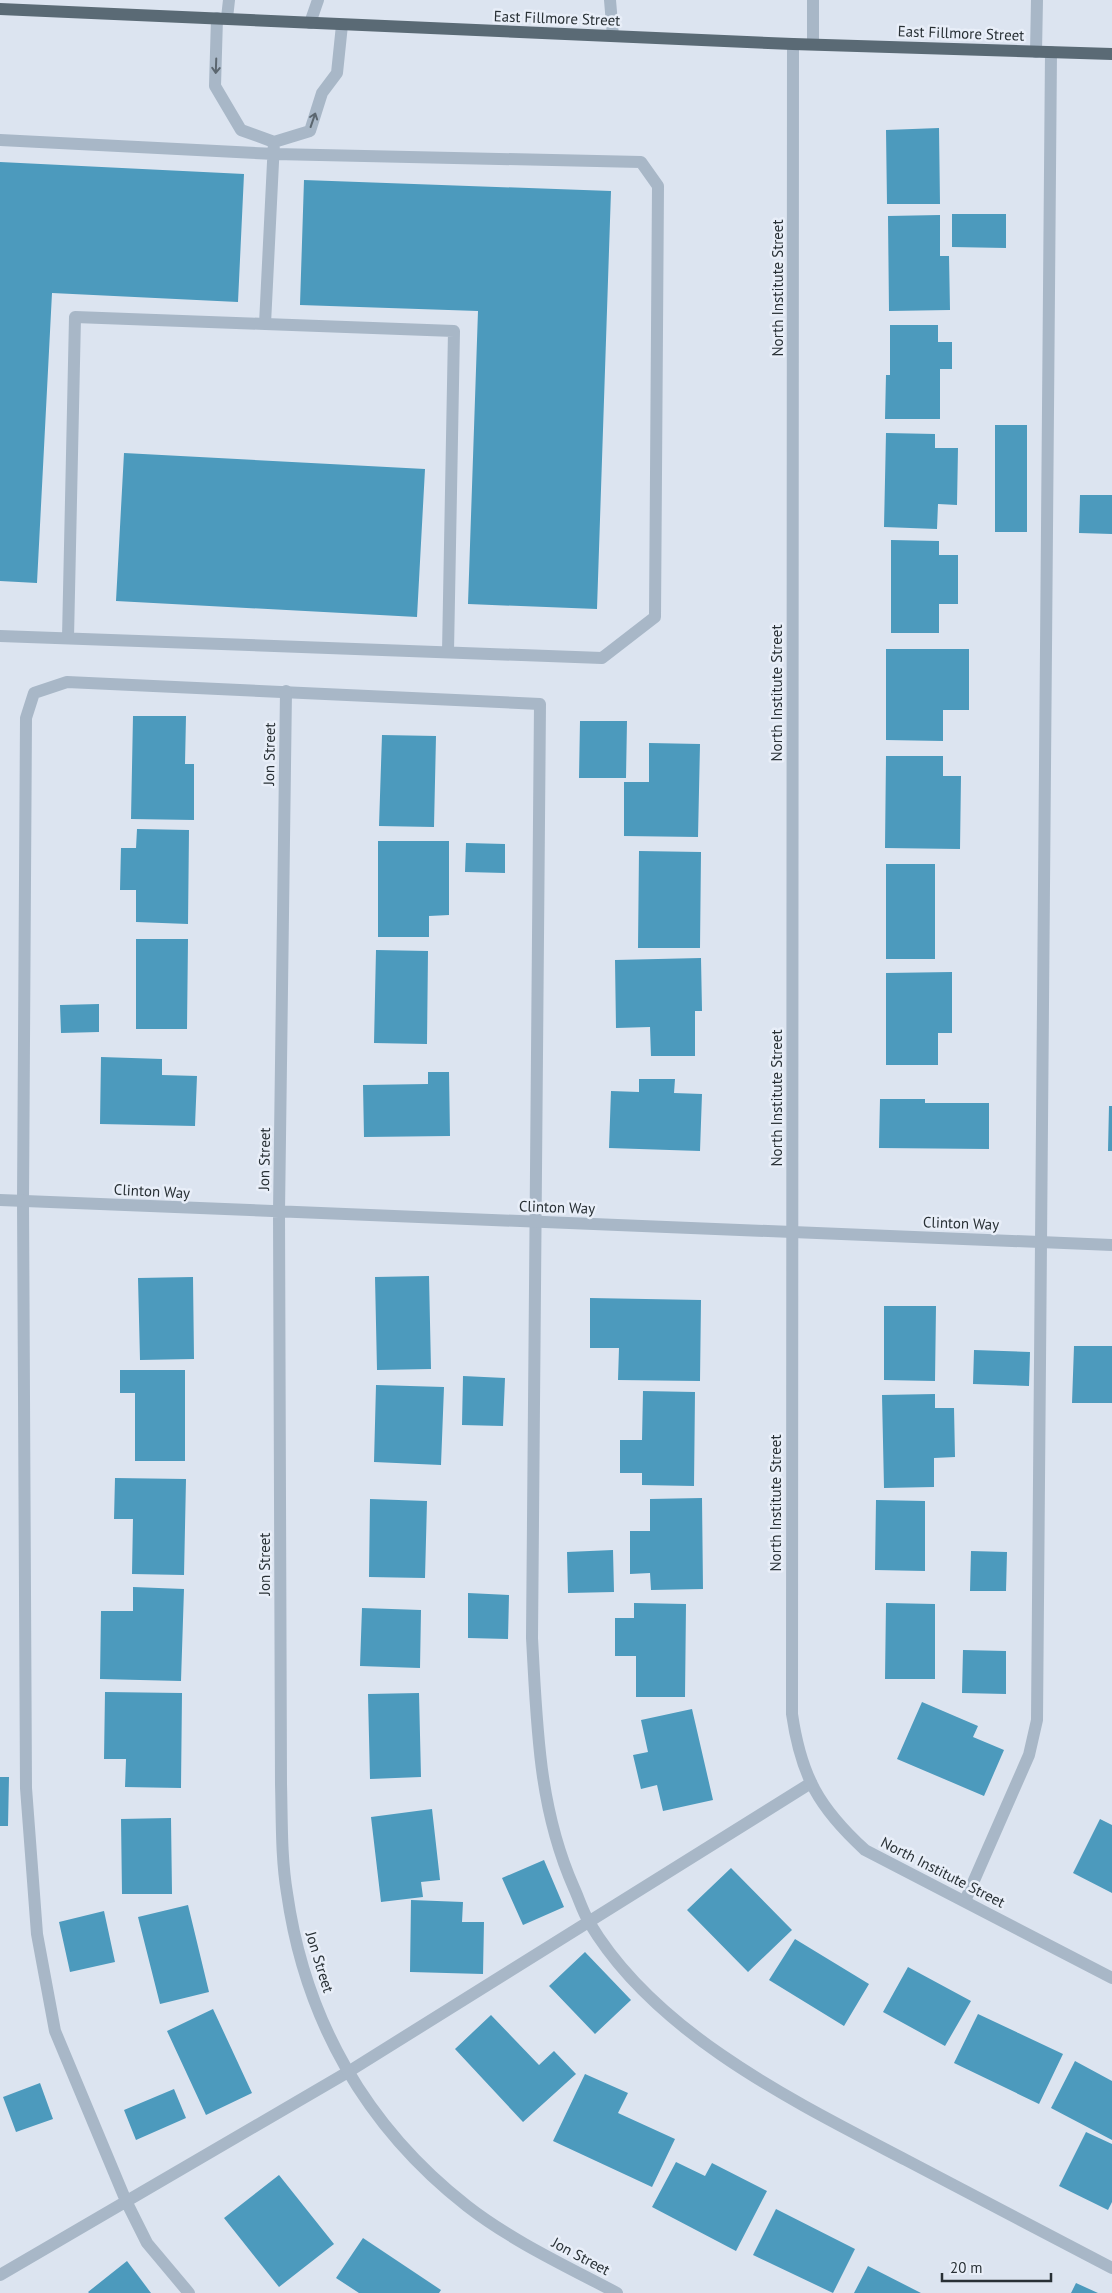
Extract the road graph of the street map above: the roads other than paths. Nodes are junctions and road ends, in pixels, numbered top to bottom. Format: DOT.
graph roads {
  1 [pos="229,0"];
  2 [pos="318,0"];
  3 [pos="610,0"];
  4 [pos="814,0"];
  5 [pos="1037,0"];
  6 [pos="49,6"];
  7 [pos="0,9"];
  8 [pos="222,18"];
  9 [pos="310,23"];
  10 [pos="342,25"];
  11 [pos="613,36"];
  12 [pos="793,44"];
  13 [pos="813,44"];
  14 [pos="1036,52"];
  15 [pos="1050,52"];
  16 [pos="1112,54"];
  17 [pos="0,140"];
  18 [pos="274,148"];
  19 [pos="265,324"];
  20 [pos="0,636"];
  21 [pos="68,638"];
  22 [pos="448,652"];
  23 [pos="286,691"];
  24 [pos="0,1200"];
  25 [pos="23,1201"];
  26 [pos="279,1212"];
  27 [pos="534,1222"];
  28 [pos="792,1232"];
  29 [pos="1042,1242"];
  30 [pos="1112,1245"];
  31 [pos="812,1784"];
  32 [pos="965,1901"];
  33 [pos="589,1922"];
  34 [pos="1112,1978"];
  35 [pos="348,2072"];
  36 [pos="126,2201"];
  37 [pos="1112,2268"];
  38 [pos="0,2275"];
  39 [pos="190,2293"];
  40 [pos="617,2293"];
  1 -- 8 [label="street"];
  2 -- 9 [label="street"];
  3 -- 11 [label="street"];
  4 -- 13 [label="street"];
  5 -- 14 [label="street"];
  6 -- 7 [label="main road, East Fillmore Street"];
  6 -- 8 [label="main road, East Fillmore Street"];
  8 -- 9 [label="main road, East Fillmore Street"];
  8 -- 18 [label="street, one-way"];
  9 -- 10 [label="main road, East Fillmore Street"];
  10 -- 11 [label="main road, East Fillmore Street"];
  18 -- 10 [label="street, one-way"];
  11 -- 12 [label="main road, East Fillmore Street"];
  12 -- 13 [label="main road, East Fillmore Street"];
  12 -- 28 [label="street, North Institute Street"];
  13 -- 14 [label="main road, East Fillmore Street"];
  14 -- 15 [label="main road, East Fillmore Street"];
  15 -- 16 [label="main road, East Fillmore Street"];
  15 -- 29 [label="street"];
  17 -- 18 [label="street"];
  18 -- 19 [label="street"];
  18 -- 22 [label="street"];
  19 -- 21 [label="street"];
  19 -- 22 [label="street"];
  20 -- 21 [label="street"];
  21 -- 22 [label="street"];
  23 -- 25 [label="street"];
  23 -- 26 [label="street, Jon Street"];
  23 -- 27 [label="street"];
  24 -- 25 [label="street, Clinton Way"];
  25 -- 26 [label="street, Clinton Way"];
  25 -- 36 [label="street"];
  26 -- 27 [label="street, Clinton Way"];
  26 -- 35 [label="street, Jon Street"];
  27 -- 28 [label="street, Clinton Way"];
  27 -- 33 [label="street"];
  28 -- 29 [label="street, Clinton Way"];
  28 -- 31 [label="street, North Institute Street"];
  29 -- 30 [label="street, Clinton Way"];
  29 -- 32 [label="street"];
  31 -- 32 [label="street, North Institute Street"];
  31 -- 33 [label="street"];
  32 -- 34 [label="street, North Institute Street"];
  33 -- 35 [label="street"];
  33 -- 37 [label="street"];
  35 -- 36 [label="street"];
  35 -- 40 [label="street, Jon Street"];
  36 -- 38 [label="street"];
  36 -- 39 [label="street"];
}
